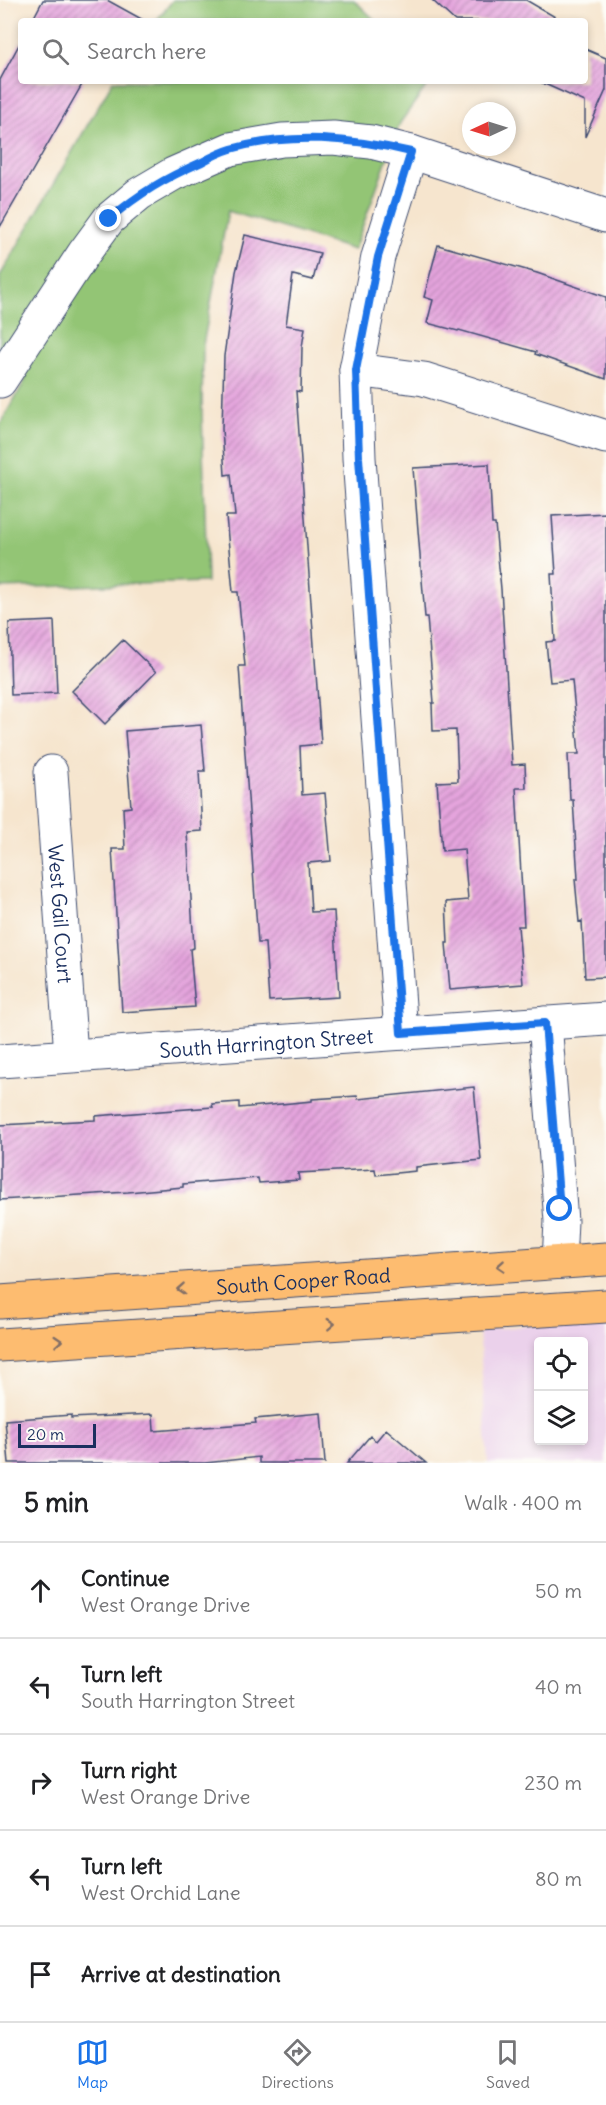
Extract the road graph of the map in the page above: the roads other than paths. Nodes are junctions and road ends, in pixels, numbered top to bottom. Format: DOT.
graph roads {
  1 [pos="411,152"];
  2 [pos="606,216"];
  3 [pos="356,370"];
  4 [pos="0,381"];
  5 [pos="606,437"];
  6 [pos="51,772"];
  7 [pos="606,1019"];
  8 [pos="545,1023"];
  9 [pos="401,1033"];
  10 [pos="71,1055"];
  11 [pos="0,1061"];
  12 [pos="606,1258"];
  13 [pos="559,1262"];
  14 [pos="0,1302"];
  15 [pos="606,1306"];
  16 [pos="563,1310"];
  17 [pos="0,1345"];
  1 -- 2 [label="street"];
  1 -- 3 [label="street"];
  1 -- 4 [label="street"];
  3 -- 5 [label="street"];
  3 -- 9 [label="street"];
  6 -- 10 [label="street, West Gail Court"];
  7 -- 8 [label="street, South Harrington Street"];
  8 -- 9 [label="street, South Harrington Street"];
  8 -- 13 [label="street"];
  9 -- 10 [label="street, South Harrington Street"];
  10 -- 11 [label="street, South Harrington Street"];
  12 -- 13 [label="main road, South Cooper Road"];
  13 -- 14 [label="main road, South Cooper Road, one-way"];
  13 -- 16 [label="main road"];
  15 -- 16 [label="main road"];
  17 -- 16 [label="main road, one-way"];
}
